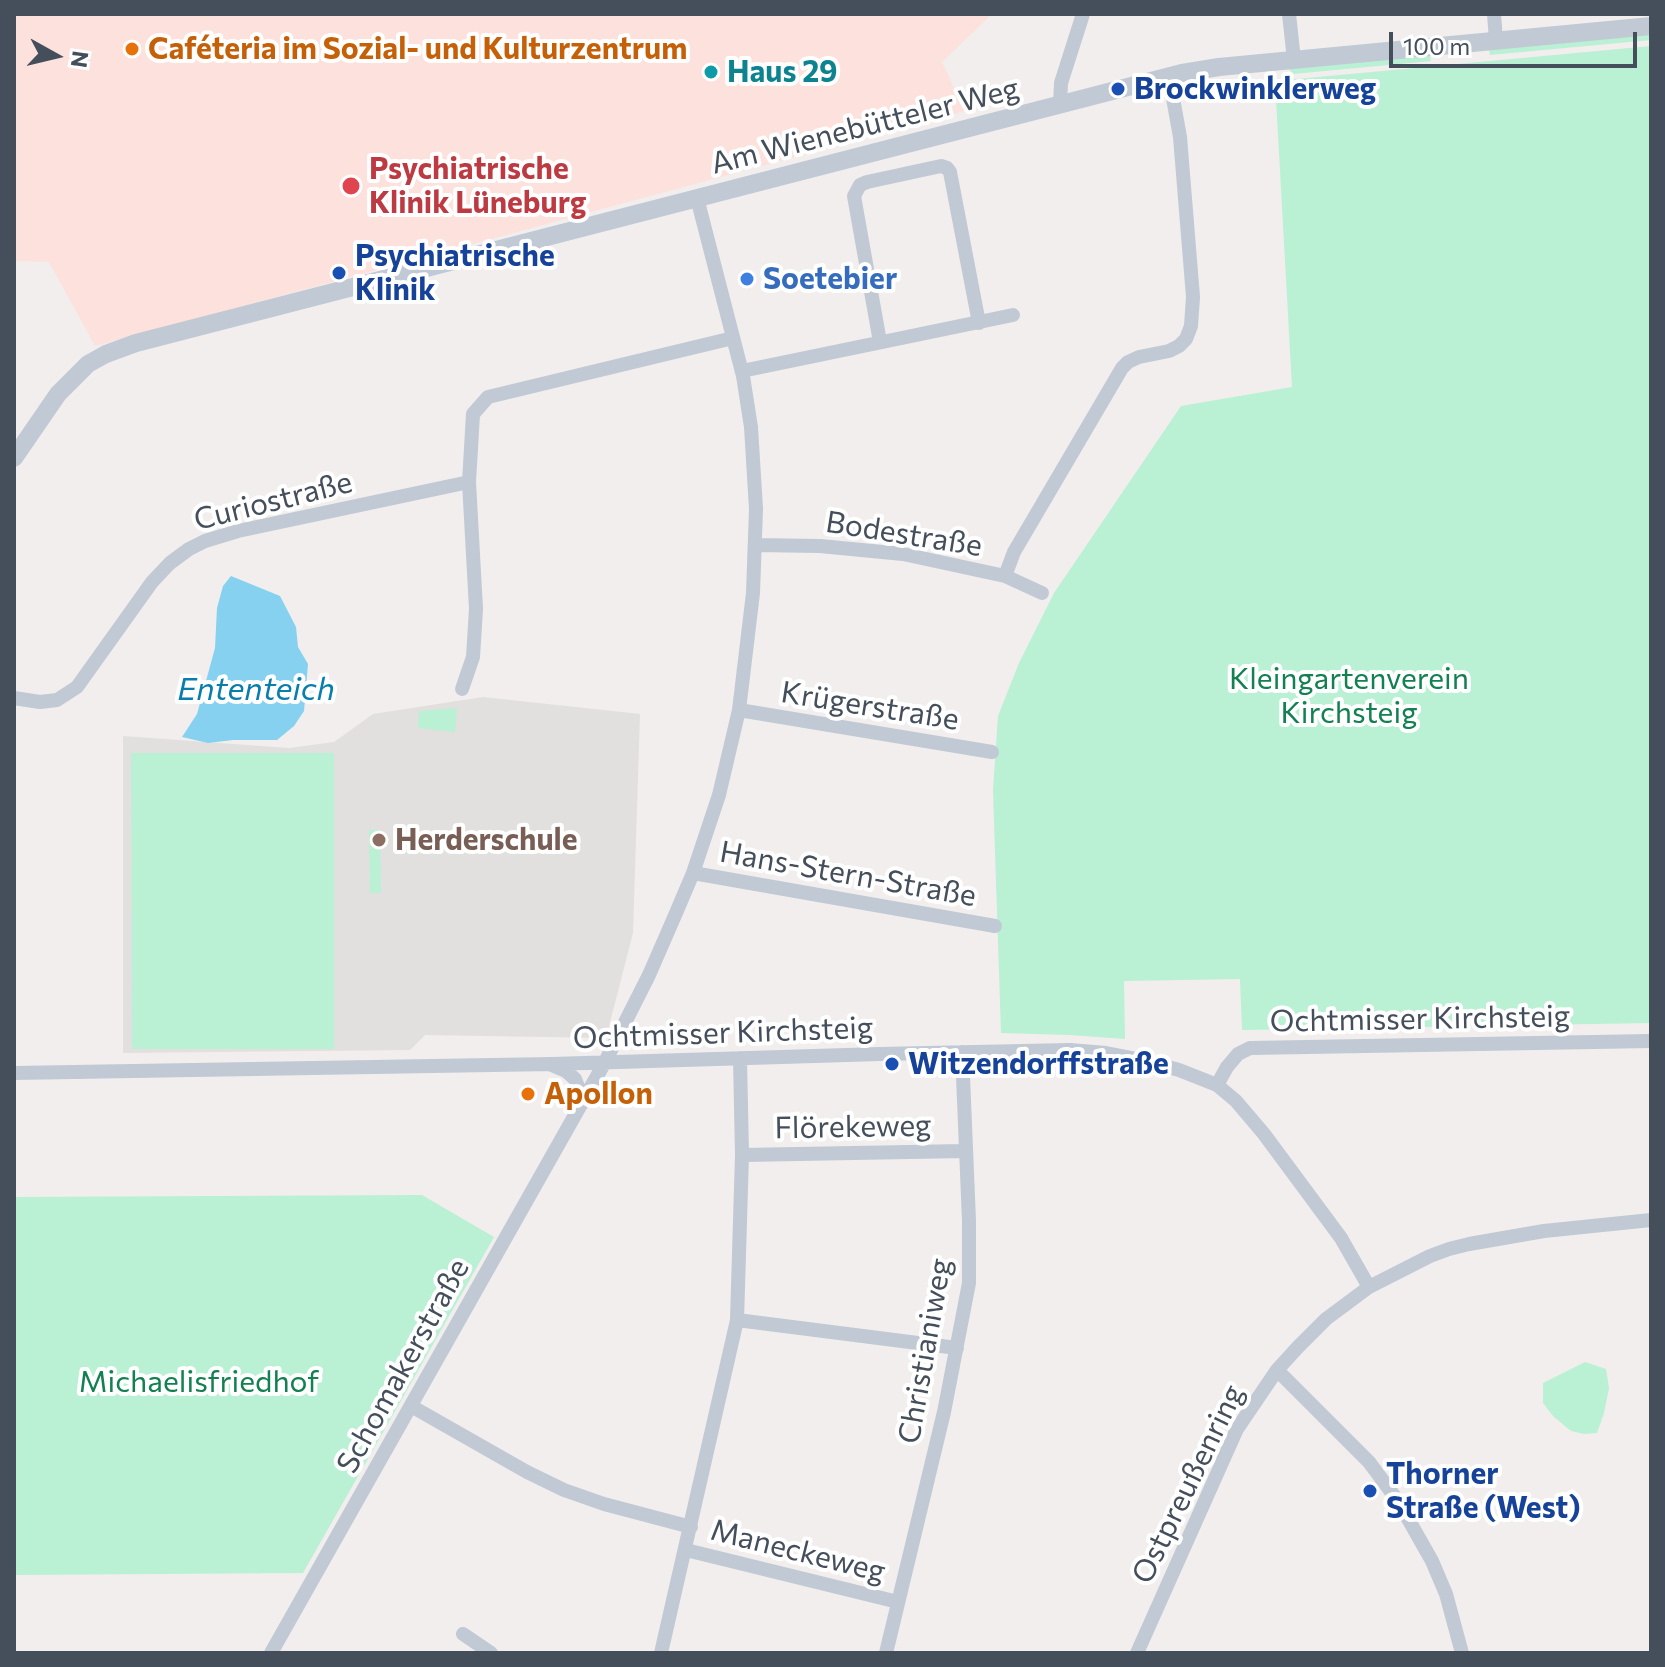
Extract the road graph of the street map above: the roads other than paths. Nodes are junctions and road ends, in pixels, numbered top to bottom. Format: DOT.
graph roads {
  1 [pos="1083,14"];
  2 [pos="1289,14"];
  3 [pos="1494,14"];
  4 [pos="1651,26"];
  5 [pos="1496,40"];
  6 [pos="1294,60"];
  7 [pos="1169,76"];
  8 [pos="1060,104"];
  9 [pos="697,198"];
  10 [pos="1013,315"];
  11 [pos="979,323"];
  12 [pos="733,338"];
  13 [pos="880,342"];
  14 [pos="742,371"];
  15 [pos="14,458"];
  16 [pos="469,482"];
  17 [pos="755,545"];
  18 [pos="1005,576"];
  19 [pos="1042,593"];
  20 [pos="462,689"];
  21 [pos="14,698"];
  22 [pos="739,710"];
  23 [pos="992,752"];
  24 [pos="693,873"];
  25 [pos="995,926"];
  26 [pos="1651,1041"];
  27 [pos="962,1052"];
  28 [pos="740,1058"];
  29 [pos="605,1062"];
  30 [pos="552,1064"];
  31 [pos="14,1073"];
  32 [pos="1217,1085"];
  33 [pos="581,1105"];
  34 [pos="965,1151"];
  35 [pos="742,1155"];
  36 [pos="1651,1220"];
  37 [pos="1369,1287"];
  38 [pos="737,1320"];
  39 [pos="957,1348"];
  40 [pos="1277,1370"];
  41 [pos="411,1406"];
  42 [pos="691,1527"];
  43 [pos="686,1550"];
  44 [pos="898,1602"];
  45 [pos="463,1634"];
  46 [pos="271,1653"];
  47 [pos="491,1653"];
  48 [pos="661,1653"];
  49 [pos="886,1653"];
  50 [pos="1137,1653"];
  51 [pos="1462,1653"];
  1 -- 8 [label="street"];
  2 -- 6 [label="street"];
  3 -- 5 [label="street"];
  4 -- 5 [label="street, Am Wienebütteler Weg"];
  5 -- 6 [label="street, Am Wienebütteler Weg"];
  6 -- 7 [label="street, Am Wienebütteler Weg"];
  7 -- 8 [label="street, Am Wienebütteler Weg"];
  7 -- 18 [label="street"];
  8 -- 9 [label="street, Am Wienebütteler Weg"];
  9 -- 12 [label="street, Schomakerstraße"];
  9 -- 15 [label="street, Am Wienebütteler Weg"];
  10 -- 11 [label="street"];
  11 -- 13 [label="street"];
  11 -- 13 [label="street"];
  12 -- 14 [label="street, Schomakerstraße"];
  12 -- 16 [label="street"];
  13 -- 14 [label="street"];
  14 -- 17 [label="street, Schomakerstraße"];
  16 -- 20 [label="street"];
  16 -- 21 [label="street, Curiostraße"];
  17 -- 18 [label="street, Bodestraße"];
  17 -- 22 [label="street, Schomakerstraße"];
  18 -- 19 [label="street, Bodestraße"];
  22 -- 23 [label="street, Krügerstraße"];
  22 -- 24 [label="street, Schomakerstraße"];
  24 -- 25 [label="street, Hans-Stern-Straße"];
  24 -- 29 [label="street, Schomakerstraße"];
  26 -- 32 [label="street, Ochtmisser Kirchsteig"];
  27 -- 28 [label="street, Ochtmisser Kirchsteig"];
  27 -- 32 [label="street, Ochtmisser Kirchsteig"];
  27 -- 34 [label="street, Christianiweg"];
  28 -- 29 [label="street, Ochtmisser Kirchsteig"];
  28 -- 35 [label="street"];
  29 -- 30 [label="street, Ochtmisser Kirchsteig"];
  29 -- 33 [label="street, Schomakerstraße"];
  30 -- 31 [label="street, Ochtmisser Kirchsteig"];
  30 -- 33 [label="street"];
  32 -- 37 [label="street"];
  33 -- 41 [label="street, Schomakerstraße"];
  34 -- 35 [label="street, Flörekeweg"];
  34 -- 39 [label="street, Christianiweg"];
  35 -- 38 [label="street"];
  36 -- 37 [label="street, Ostpreußenring"];
  37 -- 40 [label="street, Ostpreußenring"];
  38 -- 39 [label="street"];
  38 -- 42 [label="street"];
  39 -- 44 [label="street, Christianiweg"];
  40 -- 50 [label="street, Ostpreußenring"];
  40 -- 51 [label="street"];
  41 -- 42 [label="street"];
  41 -- 46 [label="street, Schomakerstraße"];
  42 -- 43 [label="street"];
  43 -- 44 [label="street, Maneckeweg"];
  43 -- 48 [label="street"];
  44 -- 49 [label="street, Christianiweg"];
  45 -- 47 [label="street"];
}
